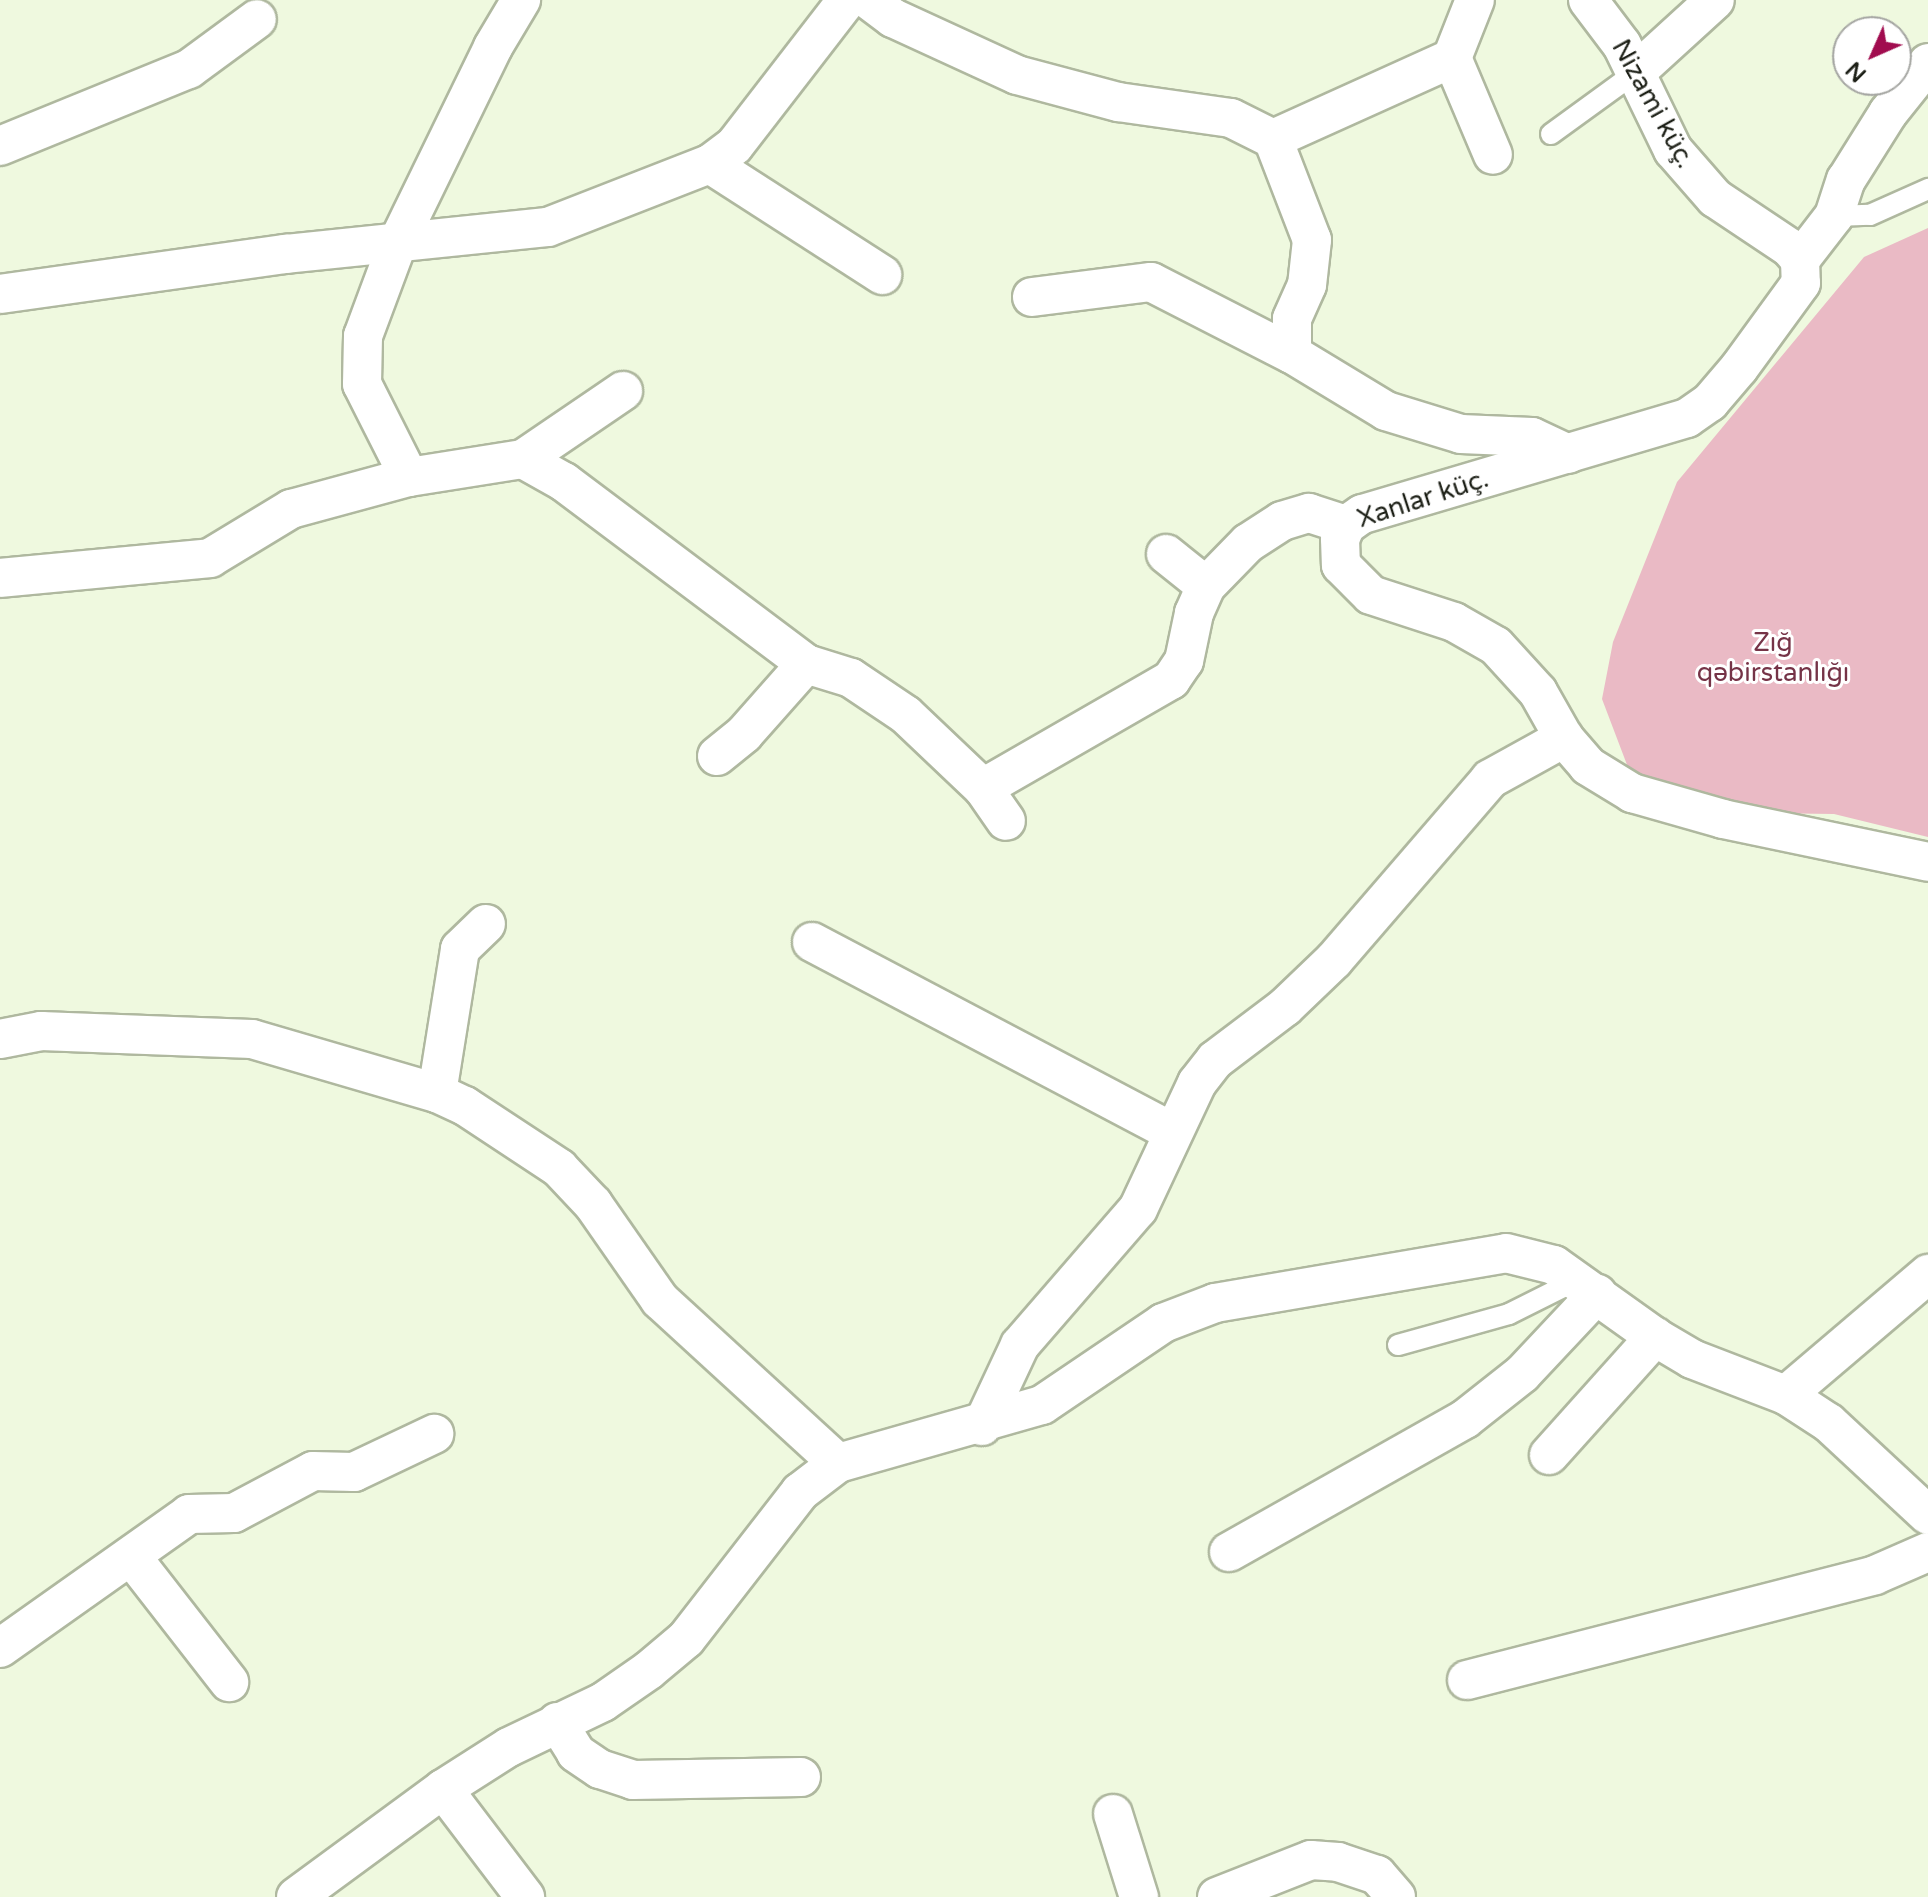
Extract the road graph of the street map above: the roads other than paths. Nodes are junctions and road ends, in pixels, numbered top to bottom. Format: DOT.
graph roads {
  1 [pos="521,0"];
  2 [pos="847,0"];
  3 [pos="869,0"];
  4 [pos="1475,0"];
  5 [pos="1588,0"];
  6 [pos="1715,0"];
  7 [pos="257,19"];
  8 [pos="1452,58"];
  9 [pos="1928,63"];
  10 [pos="1635,73"];
  11 [pos="1551,134"];
  12 [pos="1273,139"];
  13 [pos="0,146"];
  14 [pos="1493,155"];
  15 [pos="710,164"];
  16 [pos="1928,189"];
  17 [pos="1834,216"];
  18 [pos="398,242"];
  19 [pos="1800,260"];
  20 [pos="882,275"];
  21 [pos="0,294"];
  22 [pos="1032,297"];
  23 [pos="1292,354"];
  24 [pos="623,391"];
  25 [pos="1568,454"];
  26 [pos="523,459"];
  27 [pos="409,477"];
  28 [pos="1346,525"];
  29 [pos="1166,554"];
  30 [pos="0,578"];
  31 [pos="1206,586"];
  32 [pos="806,664"];
  33 [pos="1564,738"];
  34 [pos="717,756"];
  35 [pos="983,788"];
  36 [pos="1006,821"];
  37 [pos="1928,862"];
  38 [pos="486,924"];
  39 [pos="812,942"];
  40 [pos="0,1039"];
  41 [pos="437,1093"];
  42 [pos="1173,1132"];
  43 [pos="1928,1274"];
  44 [pos="1587,1287"];
  45 [pos="1655,1337"];
  46 [pos="1398,1345"];
  47 [pos="1786,1395"];
  48 [pos="982,1426"];
  49 [pos="434,1434"];
  50 [pos="1549,1455"];
  51 [pos="838,1463"];
  52 [pos="1928,1515"];
  53 [pos="1229,1552"];
  54 [pos="1928,1552"];
  55 [pos="131,1556"];
  56 [pos="0,1648"];
  57 [pos="1467,1680"];
  58 [pos="229,1682"];
  59 [pos="557,1722"];
  60 [pos="801,1777"];
  61 [pos="443,1789"];
  62 [pos="1113,1814"];
  63 [pos="1255,1889"];
  64 [pos="296,1897"];
  65 [pos="525,1897"];
  66 [pos="1139,1897"];
  67 [pos="1217,1897"];
  68 [pos="1396,1897"];
  1 -- 18 [label="street"];
  2 -- 15 [label="street"];
  3 -- 12 [label="street"];
  4 -- 8 [label="street"];
  5 -- 10 [label="street, Nizami küç."];
  6 -- 10 [label="street"];
  7 -- 13 [label="street"];
  8 -- 12 [label="street"];
  8 -- 14 [label="street"];
  9 -- 17 [label="street, Xanlar küç."];
  10 -- 11 [label="lane"];
  10 -- 19 [label="street, Nizami küç."];
  12 -- 23 [label="street"];
  15 -- 18 [label="street"];
  15 -- 20 [label="street"];
  16 -- 17 [label="lane"];
  17 -- 19 [label="street, Xanlar küç."];
  18 -- 21 [label="street"];
  18 -- 27 [label="street"];
  19 -- 25 [label="street, Xanlar küç."];
  22 -- 23 [label="street"];
  23 -- 25 [label="street"];
  24 -- 26 [label="street"];
  25 -- 28 [label="street, Xanlar küç."];
  26 -- 27 [label="street"];
  26 -- 32 [label="street"];
  27 -- 30 [label="street"];
  28 -- 31 [label="street"];
  28 -- 33 [label="street, Xanlar küç."];
  29 -- 31 [label="street"];
  31 -- 35 [label="street"];
  32 -- 34 [label="street"];
  32 -- 35 [label="street"];
  33 -- 37 [label="street, Xanlar küç."];
  33 -- 42 [label="street"];
  35 -- 36 [label="street"];
  38 -- 41 [label="street"];
  39 -- 42 [label="street"];
  40 -- 41 [label="street"];
  41 -- 51 [label="street"];
  42 -- 48 [label="street"];
  43 -- 47 [label="street"];
  44 -- 45 [label="street"];
  44 -- 46 [label="lane"];
  44 -- 48 [label="street"];
  44 -- 53 [label="street"];
  45 -- 47 [label="street"];
  45 -- 50 [label="street"];
  47 -- 52 [label="street"];
  48 -- 51 [label="street"];
  49 -- 55 [label="street"];
  51 -- 59 [label="street"];
  54 -- 57 [label="street"];
  55 -- 56 [label="street"];
  55 -- 58 [label="street"];
  59 -- 60 [label="street"];
  59 -- 61 [label="street"];
  61 -- 64 [label="street"];
  61 -- 65 [label="street"];
  62 -- 66 [label="street"];
  63 -- 67 [label="street"];
  63 -- 68 [label="street"];
}
